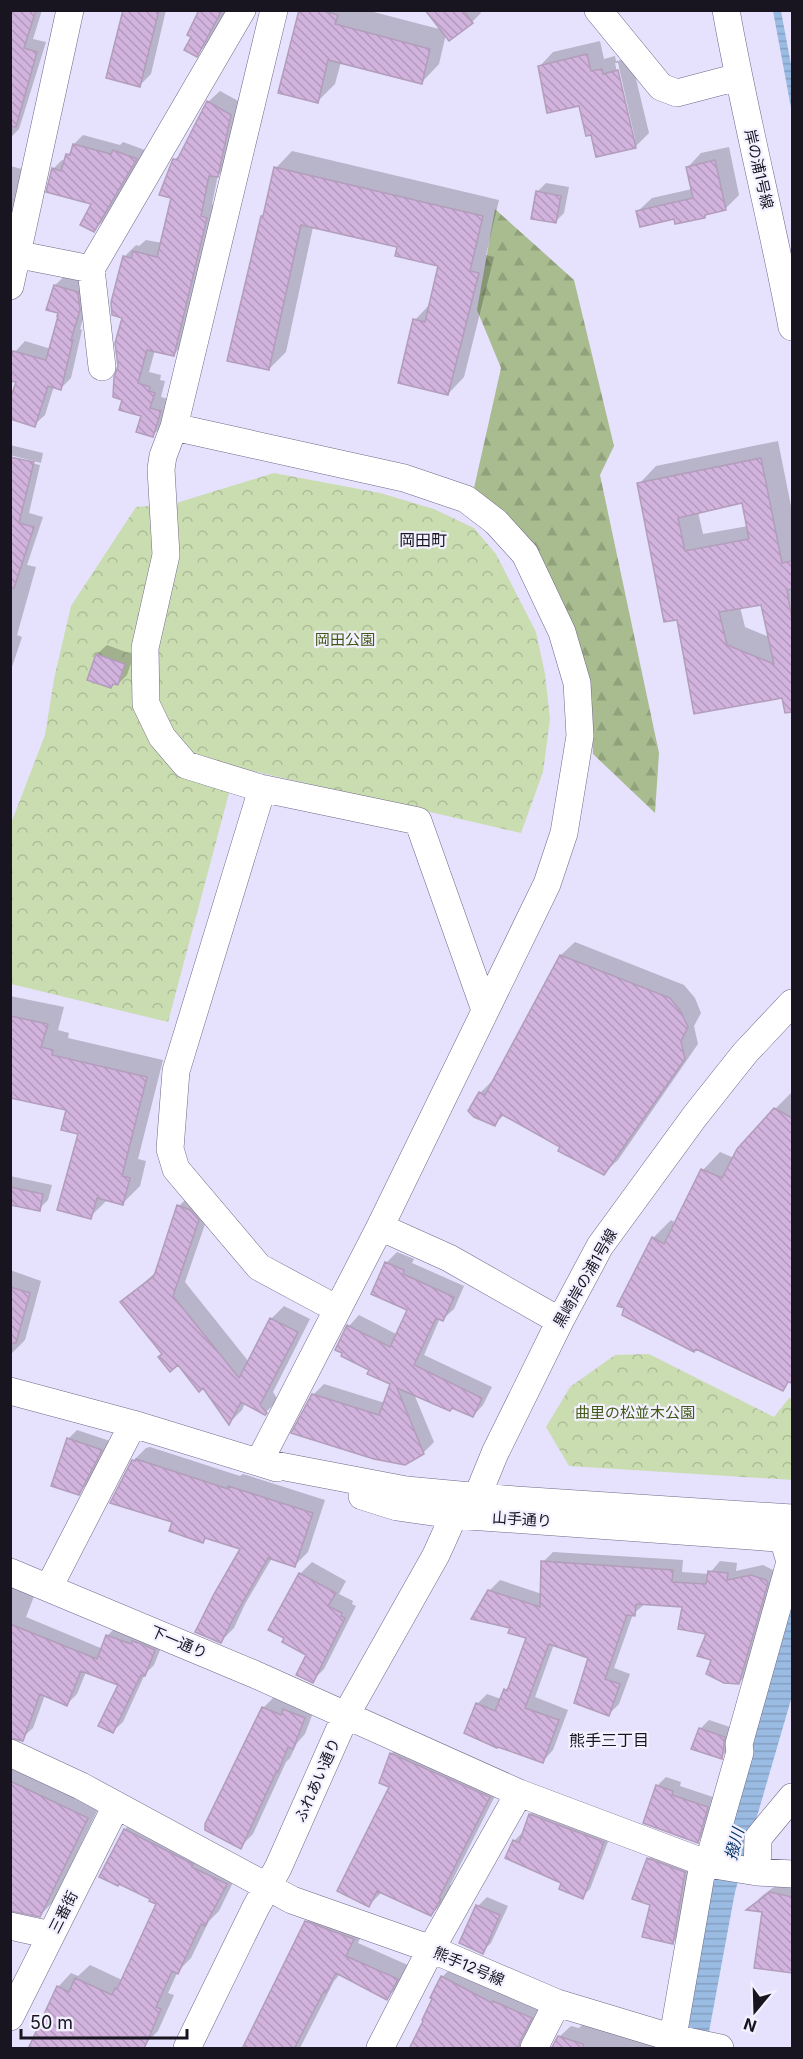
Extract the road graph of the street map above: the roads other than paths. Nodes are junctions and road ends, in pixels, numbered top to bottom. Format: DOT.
graph roads {
  1 [pos="69,10"];
  2 [pos="242,10"];
  3 [pos="274,10"];
  4 [pos="598,10"];
  5 [pos="726,10"];
  6 [pos="738,77"];
  7 [pos="784,241"];
  8 [pos="14,254"];
  9 [pos="92,269"];
  10 [pos="10,286"];
  11 [pos="792,327"];
  12 [pos="102,367"];
  13 [pos="174,427"];
  14 [pos="260,788"];
  15 [pos="792,1003"];
  16 [pos="485,1010"];
  17 [pos="380,1227"];
  18 [pos="337,1307"];
  19 [pos="560,1321"];
  20 [pos="10,1391"];
  21 [pos="133,1424"];
  22 [pos="259,1462"];
  23 [pos="477,1497"];
  24 [pos="454,1515"];
  25 [pos="789,1532"];
  26 [pos="10,1572"];
  27 [pos="49,1587"];
  28 [pos="346,1715"];
  29 [pos="10,1753"];
  30 [pos="519,1793"];
  31 [pos="792,1797"];
  32 [pos="116,1806"];
  33 [pos="708,1864"];
  34 [pos="757,1872"];
  35 [pos="792,1874"];
  36 [pos="268,1888"];
  37 [pos="10,1926"];
  38 [pos="51,1935"];
  39 [pos="431,1949"];
  40 [pos="557,2002"];
  41 [pos="10,2018"];
  42 [pos="672,2043"];
  43 [pos="188,2049"];
  44 [pos="381,2049"];
  45 [pos="534,2049"];
  46 [pos="720,2049"];
  1 -- 8 [label="street"];
  2 -- 9 [label="street"];
  3 -- 13 [label="street"];
  4 -- 6 [label="street"];
  5 -- 6 [label="street, 岸の浦1号線"];
  6 -- 7 [label="street, 岸の浦1号線"];
  7 -- 11 [label="street, 岸の浦1号線"];
  8 -- 9 [label="street"];
  8 -- 10 [label="street"];
  9 -- 12 [label="street"];
  13 -- 14 [label="street"];
  13 -- 16 [label="street"];
  14 -- 16 [label="street"];
  14 -- 18 [label="street"];
  15 -- 19 [label="street, 黒崎岸の浦1号線"];
  16 -- 17 [label="street"];
  17 -- 18 [label="street"];
  17 -- 19 [label="street"];
  18 -- 22 [label="street"];
  19 -- 23 [label="street, 黒崎岸の浦1号線"];
  20 -- 21 [label="street, 山手通り"];
  21 -- 22 [label="street, 山手通り"];
  21 -- 27 [label="street"];
  22 -- 23 [label="street, 山手通り"];
  22 -- 24 [label="street, 山手通り"];
  23 -- 24 [label="street, 黒崎岸の浦1号線"];
  23 -- 25 [label="street, 山手通り"];
  24 -- 25 [label="street, 山手通り"];
  24 -- 28 [label="street, ふれあい通り"];
  25 -- 33 [label="street"];
  26 -- 27 [label="street, 下一通り"];
  27 -- 28 [label="street, 下一通り"];
  28 -- 30 [label="street, 下一通り"];
  28 -- 36 [label="street, ふれあい通り"];
  29 -- 32 [label="street"];
  30 -- 33 [label="street, 下一通り"];
  30 -- 39 [label="street"];
  31 -- 34 [label="street"];
  32 -- 36 [label="street"];
  32 -- 38 [label="street, 三番街"];
  33 -- 34 [label="street, 下一通り"];
  33 -- 42 [label="street"];
  34 -- 35 [label="street, 下一通り"];
  36 -- 39 [label="street, 熊手12号線"];
  36 -- 43 [label="street, ふれあい通り"];
  37 -- 38 [label="street"];
  38 -- 41 [label="street, 三番街"];
  39 -- 40 [label="street, 熊手12号線"];
  39 -- 44 [label="street"];
  40 -- 42 [label="street, 熊手12号線"];
  40 -- 45 [label="street"];
  42 -- 46 [label="street, 熊手12号線"];
}
